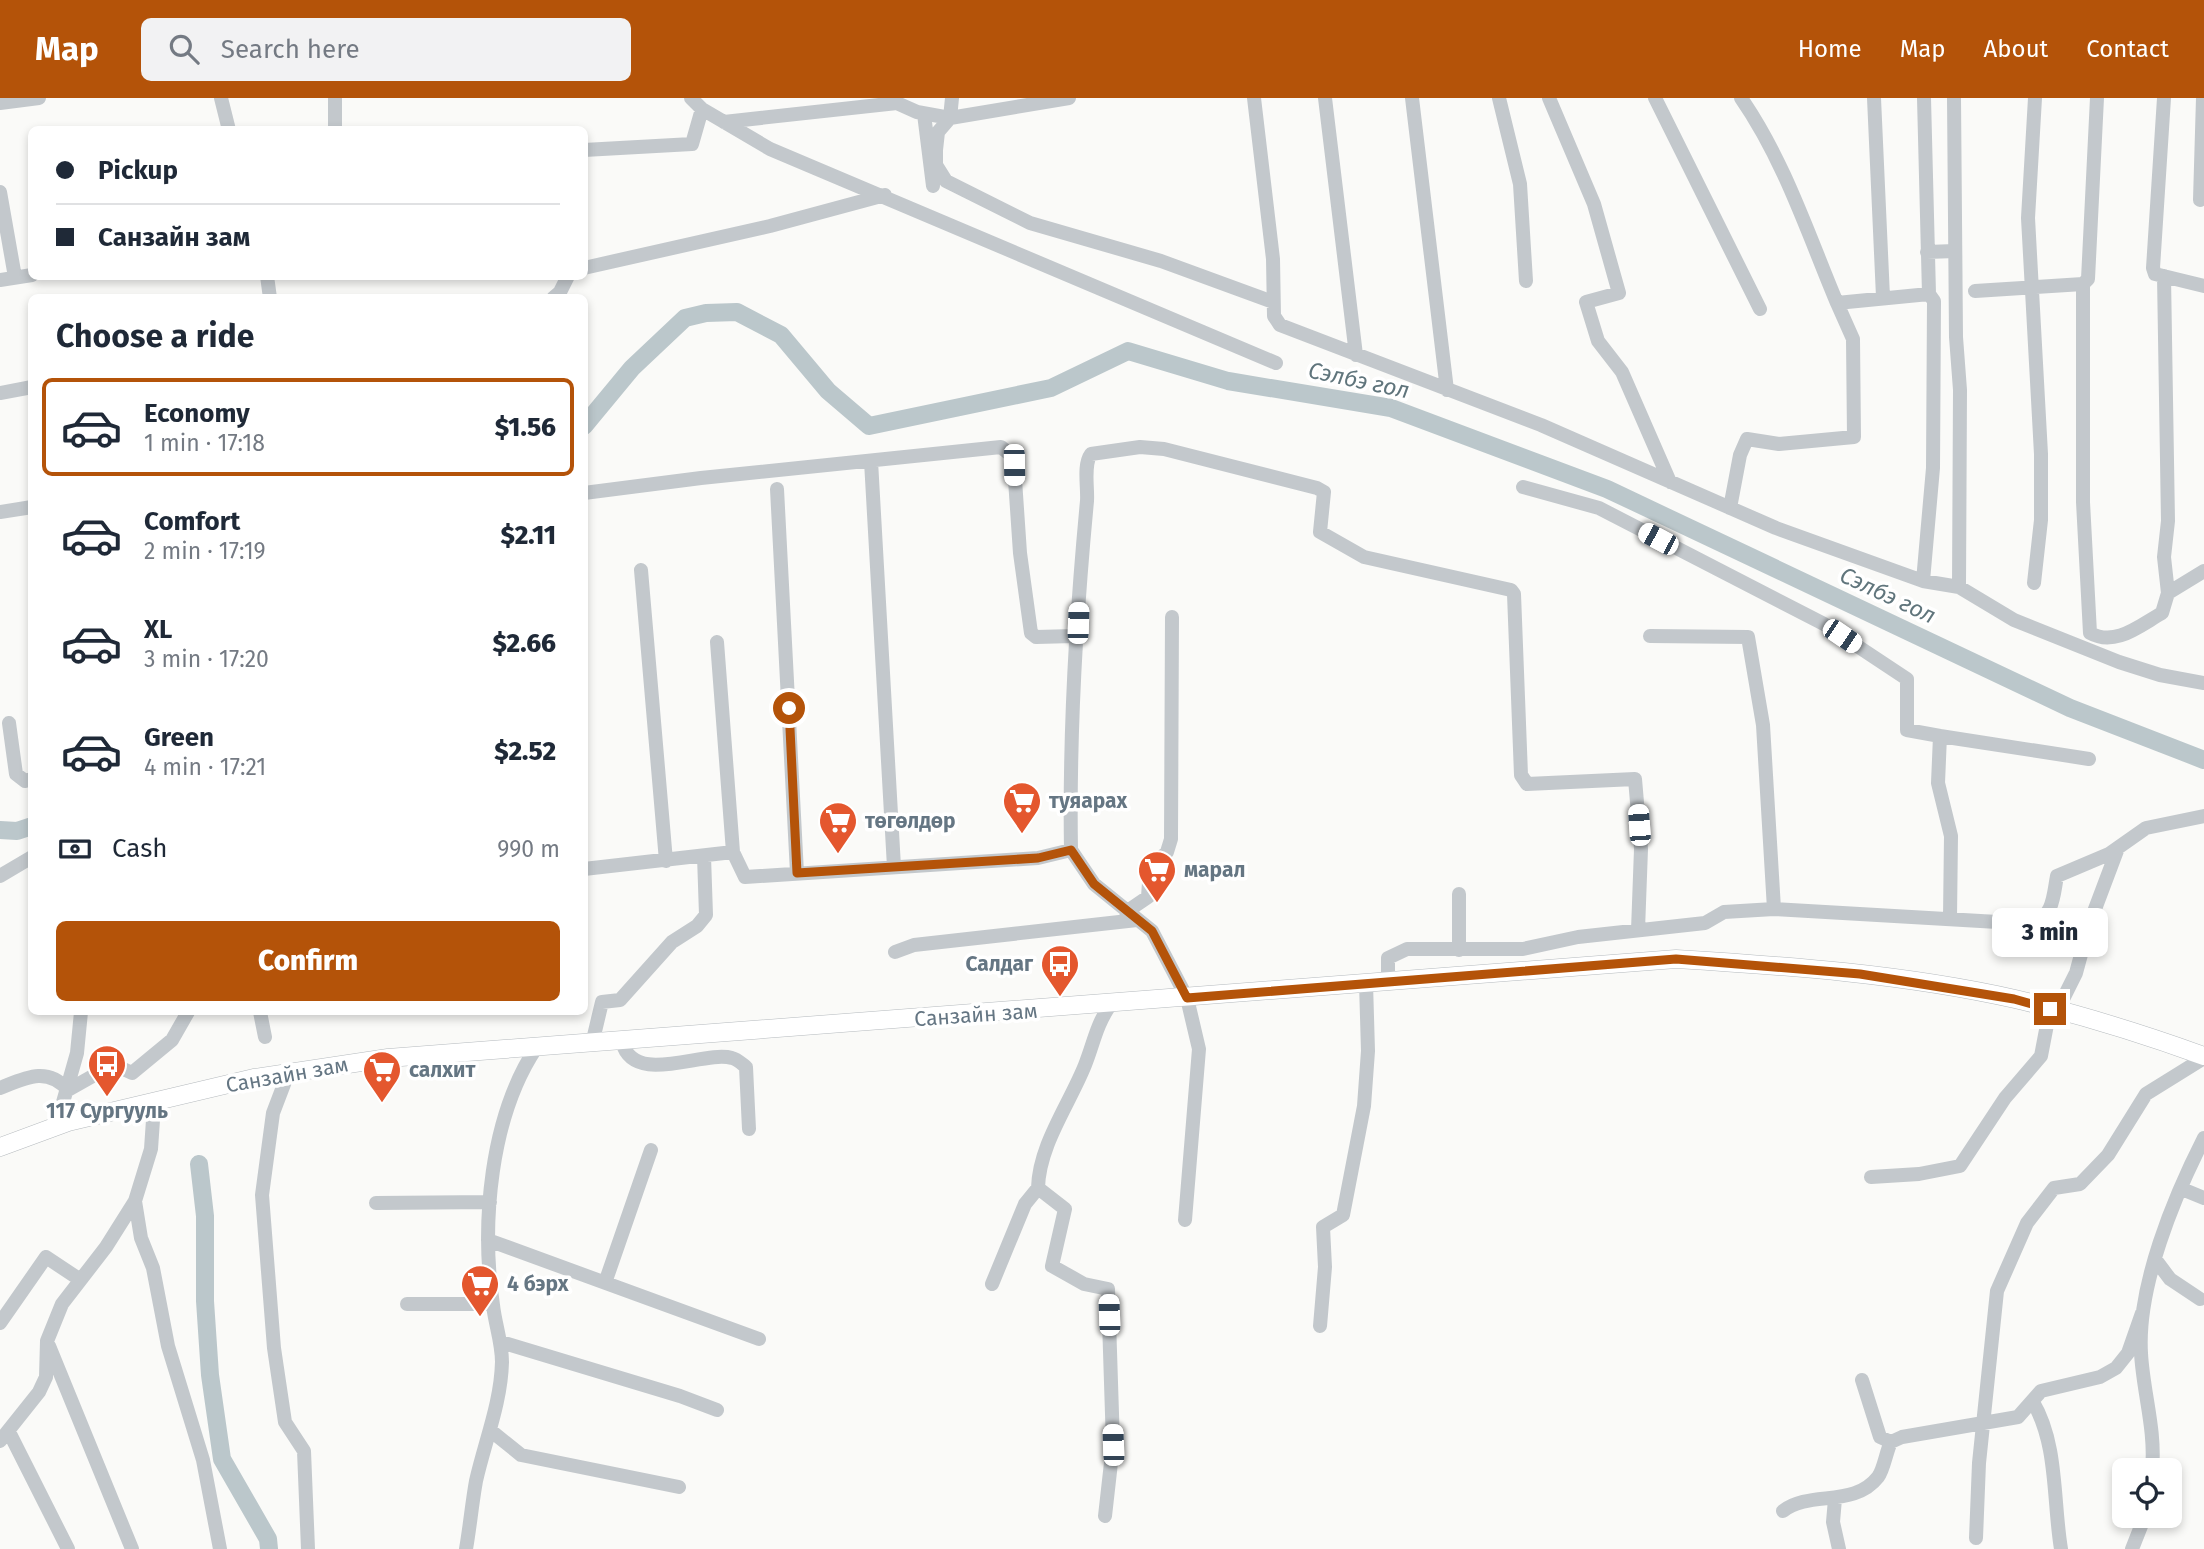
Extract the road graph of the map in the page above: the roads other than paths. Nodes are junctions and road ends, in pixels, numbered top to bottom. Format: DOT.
graph roads {
  1 [pos="40,98"];
  2 [pos="221,98"];
  3 [pos="335,98"];
  4 [pos="691,98"];
  5 [pos="952,98"];
  6 [pos="1069,98"];
  7 [pos="1254,98"];
  8 [pos="1325,98"];
  9 [pos="1412,98"];
  10 [pos="1499,98"];
  11 [pos="1549,98"];
  12 [pos="1655,98"];
  13 [pos="1741,98"];
  14 [pos="1874,98"];
  15 [pos="1924,98"];
  16 [pos="1954,98"];
  17 [pos="2035,98"];
  18 [pos="2097,98"];
  19 [pos="2164,98"];
  20 [pos="2203,98"];
  21 [pos="0,103"];
  22 [pos="702,110"];
  23 [pos="936,116"];
  24 [pos="724,122"];
  25 [pos="228,126"];
  26 [pos="335,126"];
  27 [pos="588,150"];
  28 [pos="933,186"];
  29 [pos="0,192"];
  30 [pos="885,195"];
  31 [pos="2200,200"];
  32 [pos="1955,251"];
  33 [pos="1927,252"];
  34 [pos="588,267"];
  35 [pos="28,275"];
  36 [pos="2164,276"];
  37 [pos="15,277"];
  38 [pos="0,280"];
  39 [pos="1526,281"];
  40 [pos="2083,284"];
  41 [pos="2204,286"];
  42 [pos="2031,288"];
  43 [pos="1975,291"];
  44 [pos="1929,294"];
  45 [pos="1883,297"];
  46 [pos="1273,302"];
  47 [pos="1837,303"];
  48 [pos="1760,309"];
  49 [pos="1356,355"];
  50 [pos="1276,363"];
  51 [pos="28,388"];
  52 [pos="1447,390"];
  53 [pos="0,393"];
  54 [pos="871,461"];
  55 [pos="1670,482"];
  56 [pos="1523,487"];
  57 [pos="777,489"];
  58 [pos="588,494"];
  59 [pos="28,508"];
  60 [pos="1730,508"];
  61 [pos="0,512"];
  62 [pos="641,570"];
  63 [pos="2204,571"];
  64 [pos="1923,580"];
  65 [pos="2034,583"];
  66 [pos="1959,587"];
  67 [pos="2168,593"];
  68 [pos="1172,617"];
  69 [pos="1074,636"];
  70 [pos="1650,636"];
  71 [pos="717,642"];
  72 [pos="2204,683"];
  73 [pos="9,723"];
  74 [pos="1940,736"];
  75 [pos="2089,759"];
  76 [pos="28,780"];
  77 [pos="2204,816"];
  78 [pos="2118,848"];
  79 [pos="1071,850"];
  80 [pos="733,852"];
  81 [pos="704,856"];
  82 [pos="28,859"];
  83 [pos="666,861"];
  84 [pos="894,867"];
  85 [pos="588,869"];
  86 [pos="797,873"];
  87 [pos="0,876"];
  88 [pos="1459,894"];
  89 [pos="1774,909"];
  90 [pos="1132,916"];
  91 [pos="1950,916"];
  92 [pos="1638,930"];
  93 [pos="1459,950"];
  94 [pos="895,952"];
  95 [pos="1388,982"];
  96 [pos="1366,983"];
  97 [pos="1187,998"];
  98 [pos="1110,1005"];
  99 [pos="2054,1010"];
  100 [pos="81,1015"];
  101 [pos="186,1015"];
  102 [pos="261,1015"];
  103 [pos="265,1037"];
  104 [pos="622,1042"];
  105 [pos="592,1044"];
  106 [pos="536,1048"];
  107 [pos="2204,1057"];
  108 [pos="289,1071"];
  109 [pos="0,1088"];
  110 [pos="68,1090"];
  111 [pos="149,1105"];
  112 [pos="56,1127"];
  113 [pos="749,1129"];
  114 [pos="2204,1138"];
  115 [pos="0,1147"];
  116 [pos="651,1150"];
  117 [pos="1871,1177"];
  118 [pos="1038,1188"];
  119 [pos="2182,1189"];
  120 [pos="2204,1198"];
  121 [pos="135,1201"];
  122 [pos="490,1202"];
  123 [pos="376,1203"];
  124 [pos="1185,1220"];
  125 [pos="488,1240"];
  126 [pos="2155,1259"];
  127 [pos="79,1279"];
  128 [pos="606,1280"];
  129 [pos="992,1284"];
  130 [pos="2200,1299"];
  131 [pos="407,1304"];
  132 [pos="492,1304"];
  133 [pos="2142,1313"];
  134 [pos="0,1323"];
  135 [pos="1320,1326"];
  136 [pos="759,1339"];
  137 [pos="47,1341"];
  138 [pos="501,1342"];
  139 [pos="1862,1380"];
  140 [pos="2033,1402"];
  141 [pos="717,1410"];
  142 [pos="1984,1424"];
  143 [pos="490,1430"];
  144 [pos="4,1437"];
  145 [pos="1891,1442"];
  146 [pos="2153,1458"];
  147 [pos="679,1487"];
  148 [pos="1835,1499"];
  149 [pos="1783,1511"];
  150 [pos="1105,1516"];
  151 [pos="2140,1528"];
  152 [pos="1976,1538"];
  153 [pos="68,1549"];
  154 [pos="132,1549"];
  155 [pos="220,1549"];
  156 [pos="308,1549"];
  157 [pos="466,1549"];
  158 [pos="1839,1549"];
  159 [pos="2061,1549"];
  160 [pos="2132,1549"];
  1 -- 21 [label="street"];
  2 -- 25 [label="street"];
  3 -- 26 [label="street"];
  4 -- 22 [label="street"];
  5 -- 23 [label="street"];
  6 -- 23 [label="street"];
  7 -- 46 [label="street"];
  8 -- 49 [label="street"];
  9 -- 52 [label="street"];
  10 -- 39 [label="street"];
  11 -- 55 [label="street"];
  12 -- 48 [label="street"];
  13 -- 47 [label="street"];
  14 -- 45 [label="street"];
  15 -- 33 [label="street"];
  16 -- 32 [label="street"];
  17 -- 42 [label="street"];
  18 -- 40 [label="street"];
  19 -- 36 [label="street"];
  20 -- 31 [label="street"];
  22 -- 24 [label="street"];
  22 -- 27 [label="street"];
  23 -- 24 [label="street"];
  23 -- 28 [label="street"];
  23 -- 46 [label="street"];
  24 -- 30 [label="street"];
  29 -- 37 [label="street"];
  30 -- 34 [label="street"];
  30 -- 50 [label="street"];
  32 -- 33 [label="street"];
  32 -- 66 [label="street"];
  33 -- 44 [label="street"];
  35 -- 37 [label="street"];
  36 -- 41 [label="street"];
  36 -- 67 [label="street"];
  37 -- 38 [label="street"];
  40 -- 42 [label="street"];
  40 -- 67 [label="street"];
  42 -- 43 [label="street"];
  42 -- 65 [label="street"];
  44 -- 45 [label="street"];
  44 -- 64 [label="street"];
  45 -- 47 [label="street"];
  46 -- 49 [label="street"];
  47 -- 60 [label="street"];
  49 -- 52 [label="street"];
  51 -- 53 [label="street"];
  52 -- 55 [label="street"];
  54 -- 58 [label="street"];
  54 -- 69 [label="street"];
  54 -- 84 [label="street"];
  55 -- 60 [label="street"];
  56 -- 74 [label="street"];
  57 -- 86 [label="street"];
  59 -- 61 [label="street"];
  60 -- 64 [label="street"];
  62 -- 83 [label="street"];
  63 -- 67 [label="street"];
  64 -- 66 [label="street"];
  66 -- 72 [label="street"];
  68 -- 90 [label="street"];
  69 -- 79 [label="street"];
  69 -- 92 [label="street"];
  70 -- 89 [label="street"];
  71 -- 80 [label="street"];
  73 -- 76 [label="street"];
  74 -- 75 [label="street"];
  74 -- 91 [label="street"];
  77 -- 78 [label="street"];
  78 -- 91 [label="street"];
  78 -- 99 [label="street"];
  79 -- 84 [label="street"];
  79 -- 90 [label="street"];
  80 -- 81 [label="street"];
  80 -- 86 [label="street"];
  81 -- 83 [label="street"];
  81 -- 105 [label="street"];
  82 -- 87 [label="street"];
  83 -- 85 [label="street"];
  84 -- 86 [label="street"];
  88 -- 93 [label="street"];
  89 -- 91 [label="street"];
  89 -- 92 [label="street"];
  90 -- 94 [label="street"];
  90 -- 97 [label="street"];
  92 -- 93 [label="street"];
  93 -- 95 [label="street"];
  95 -- 96 [label="main road, Санзайн зам"];
  95 -- 99 [label="main road, Санзайн зам"];
  96 -- 97 [label="main road, Санзайн зам"];
  96 -- 135 [label="street"];
  97 -- 98 [label="main road, Санзайн зам"];
  97 -- 124 [label="street"];
  98 -- 104 [label="main road, Санзайн зам"];
  98 -- 118 [label="street"];
  99 -- 107 [label="main road, Санзайн зам"];
  99 -- 117 [label="street"];
  100 -- 110 [label="street"];
  101 -- 110 [label="street"];
  102 -- 103 [label="street"];
  104 -- 105 [label="main road, Санзайн зам"];
  104 -- 113 [label="street"];
  105 -- 106 [label="main road, Санзайн зам"];
  106 -- 108 [label="main road, Санзайн зам"];
  106 -- 122 [label="street"];
  107 -- 142 [label="street"];
  108 -- 111 [label="main road, Санзайн зам"];
  108 -- 156 [label="street"];
  109 -- 110 [label="street"];
  110 -- 112 [label="street"];
  111 -- 112 [label="main road, Санзайн зам"];
  111 -- 121 [label="street"];
  112 -- 115 [label="main road, Санзайн зам"];
  114 -- 119 [label="street"];
  116 -- 128 [label="street"];
  118 -- 129 [label="street"];
  118 -- 150 [label="street"];
  119 -- 120 [label="street"];
  119 -- 126 [label="street"];
  121 -- 127 [label="street"];
  121 -- 155 [label="street"];
  122 -- 123 [label="street"];
  122 -- 125 [label="street"];
  125 -- 128 [label="street"];
  125 -- 132 [label="street"];
  126 -- 130 [label="street"];
  126 -- 133 [label="street"];
  127 -- 134 [label="street"];
  127 -- 137 [label="street"];
  128 -- 136 [label="street"];
  131 -- 132 [label="street"];
  132 -- 138 [label="street"];
  133 -- 140 [label="street"];
  133 -- 146 [label="street"];
  137 -- 144 [label="street"];
  137 -- 154 [label="street"];
  138 -- 141 [label="street"];
  138 -- 143 [label="street"];
  139 -- 145 [label="street"];
  140 -- 142 [label="street"];
  140 -- 159 [label="street"];
  142 -- 145 [label="street"];
  142 -- 152 [label="street"];
  143 -- 147 [label="street"];
  143 -- 157 [label="street"];
  144 -- 153 [label="street"];
  145 -- 148 [label="street"];
  148 -- 149 [label="street"];
  148 -- 158 [label="street"];
  151 -- 160 [label="street"];
}
